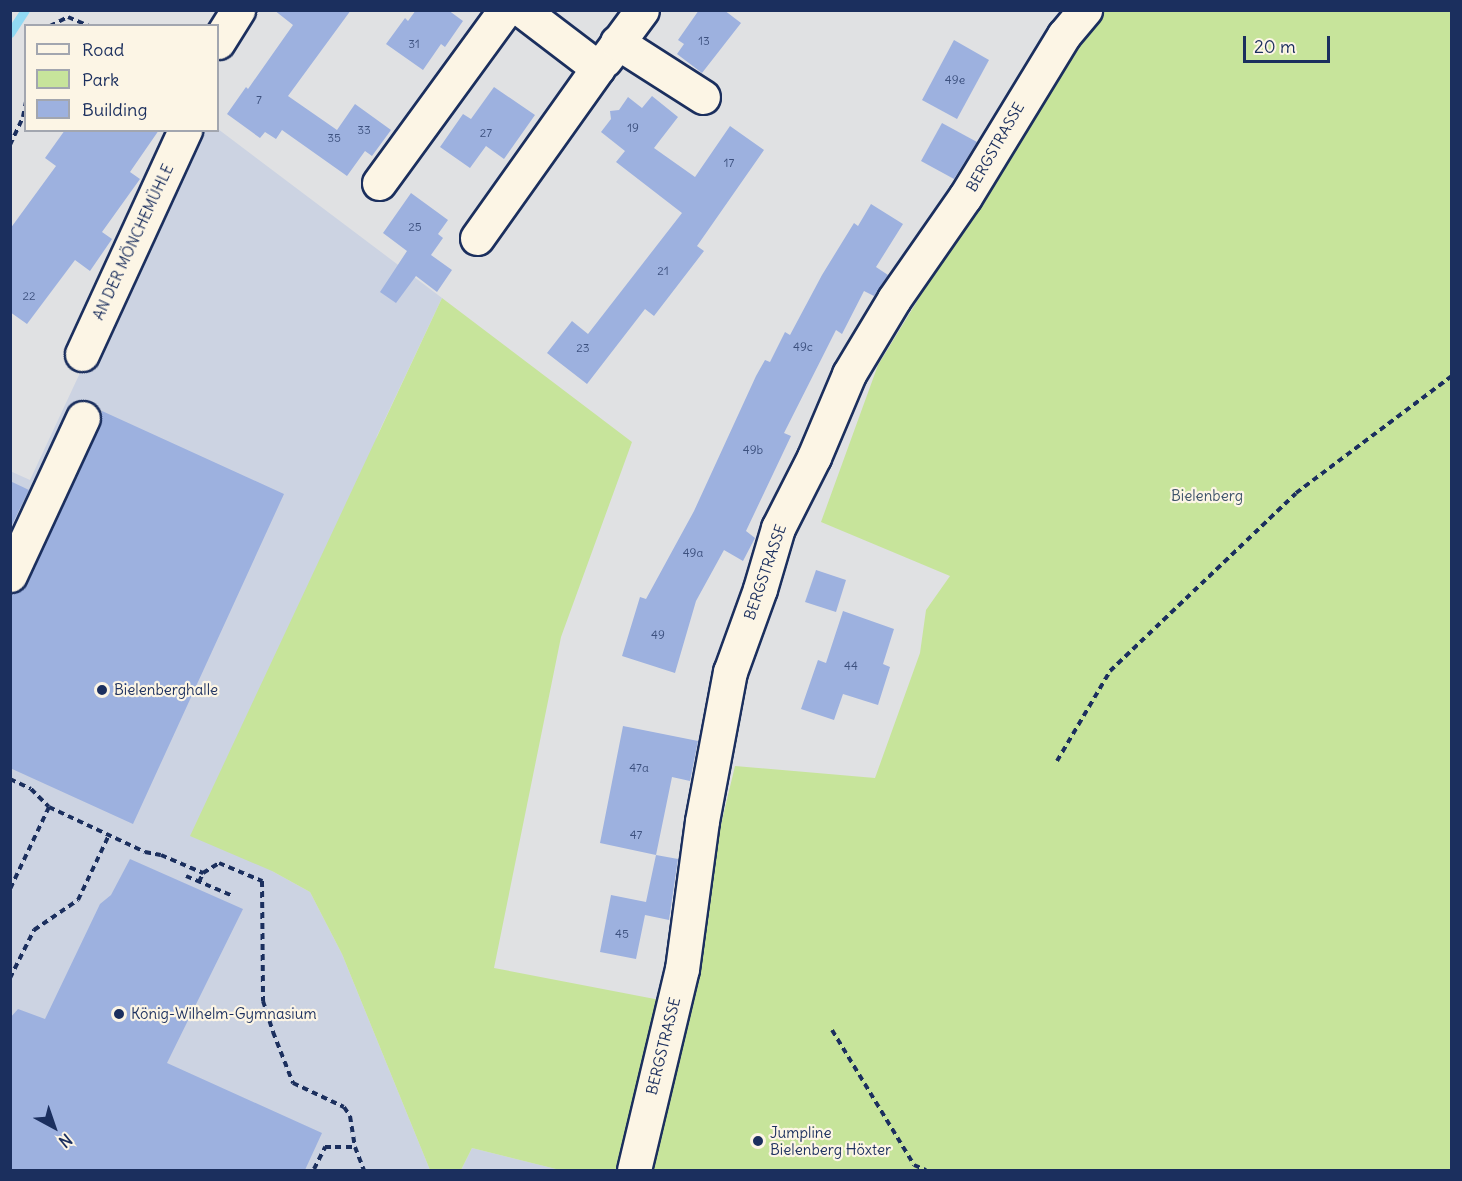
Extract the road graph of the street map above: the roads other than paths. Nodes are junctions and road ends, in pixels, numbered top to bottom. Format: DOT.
graph roads {
  1 [pos="238,10"];
  2 [pos="504,10"];
  3 [pos="522,10"];
  4 [pos="642,10"];
  5 [pos="1085,10"];
  6 [pos="219,40"];
  7 [pos="617,42"];
  8 [pos="598,68"];
  9 [pos="703,97"];
  10 [pos="184,132"];
  11 [pos="380,183"];
  12 [pos="477,238"];
  13 [pos="82,354"];
  14 [pos="83,418"];
  15 [pos="10,575"];
  16 [pos="634,1170"];
  1 -- 6 [label="street"];
  2 -- 11 [label="street"];
  3 -- 8 [label="street"];
  4 -- 7 [label="street"];
  5 -- 16 [label="street, BERGSTRASSE"];
  7 -- 8 [label="street"];
  7 -- 9 [label="street"];
  8 -- 12 [label="street"];
  10 -- 13 [label="street, AN DER MÖNCHEMÜHLE"];
  14 -- 15 [label="street"];
}
